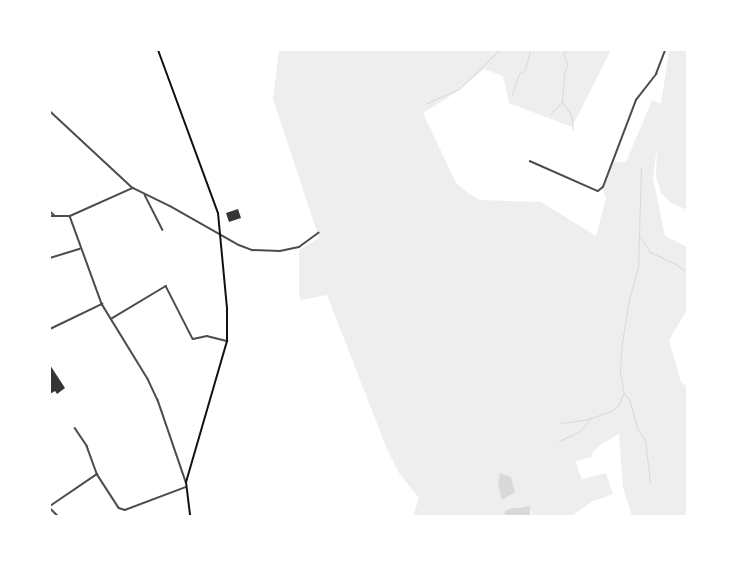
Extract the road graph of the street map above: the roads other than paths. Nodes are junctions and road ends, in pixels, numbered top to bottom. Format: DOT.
graph roads {
  1 [pos="158,50"];
  2 [pos="665,50"];
  3 [pos="50,111"];
  4 [pos="530,161"];
  5 [pos="133,188"];
  6 [pos="144,194"];
  7 [pos="50,211"];
  8 [pos="50,216"];
  9 [pos="55,216"];
  10 [pos="70,216"];
  11 [pos="163,230"];
  12 [pos="318,233"];
  13 [pos="222,237"];
  14 [pos="80,249"];
  15 [pos="50,258"];
  16 [pos="102,304"];
  17 [pos="111,319"];
  18 [pos="50,329"];
  19 [pos="227,341"];
  20 [pos="75,428"];
  21 [pos="97,474"];
  22 [pos="186,482"];
  23 [pos="186,487"];
  24 [pos="50,507"];
  25 [pos="58,516"];
  26 [pos="190,516"];
  1 -- 13 [label="main road"];
  2 -- 4 [label="street"];
  3 -- 5 [label="street"];
  5 -- 6 [label="street"];
  5 -- 10 [label="street"];
  6 -- 11 [label="street"];
  6 -- 13 [label="street"];
  7 -- 9 [label="street"];
  8 -- 9 [label="street"];
  9 -- 10 [label="street"];
  10 -- 14 [label="street"];
  12 -- 13 [label="street"];
  13 -- 19 [label="main road"];
  14 -- 15 [label="street"];
  14 -- 16 [label="street"];
  16 -- 17 [label="street"];
  16 -- 18 [label="street"];
  17 -- 19 [label="street"];
  17 -- 22 [label="street"];
  19 -- 22 [label="main road"];
  20 -- 21 [label="street"];
  21 -- 23 [label="street"];
  21 -- 24 [label="street"];
  22 -- 23 [label="main road"];
  23 -- 26 [label="main road"];
  24 -- 25 [label="street"];
}
